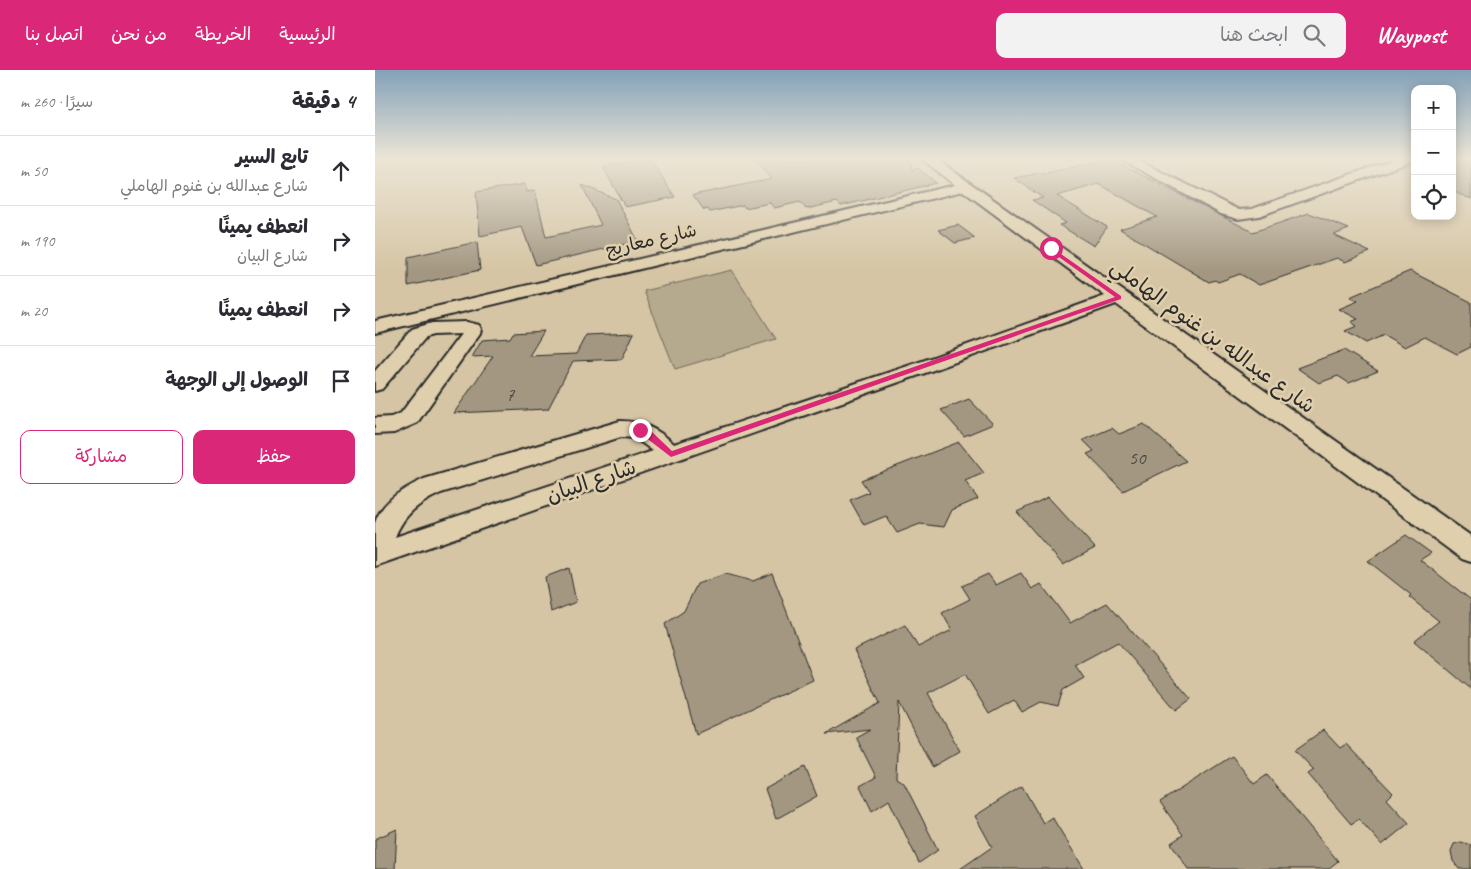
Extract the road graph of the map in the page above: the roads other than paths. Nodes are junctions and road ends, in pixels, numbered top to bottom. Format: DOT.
graph roads {
  1 [pos="923,196"];
  2 [pos="980,196"];
  3 [pos="1198,196"];
  4 [pos="1303,196"];
  5 [pos="1119,297"];
  6 [pos="375,327"];
  7 [pos="379,374"];
  8 [pos="375,426"];
  9 [pos="671,454"];
  10 [pos="1471,551"];
  11 [pos="375,554"];
  1 -- 6 [label="street, شارع معاريج"];
  2 -- 5 [label="street, شارع عبدالله بن غنوم الهاملي"];
  3 -- 4 [label="street"];
  5 -- 9 [label="street, شارع البيان"];
  5 -- 10 [label="street, شارع عبدالله بن غنوم الهاملي"];
  7 -- 8 [label="street"];
  9 -- 11 [label="street, شارع البيان"];
  9 -- 11 [label="street"];
}
